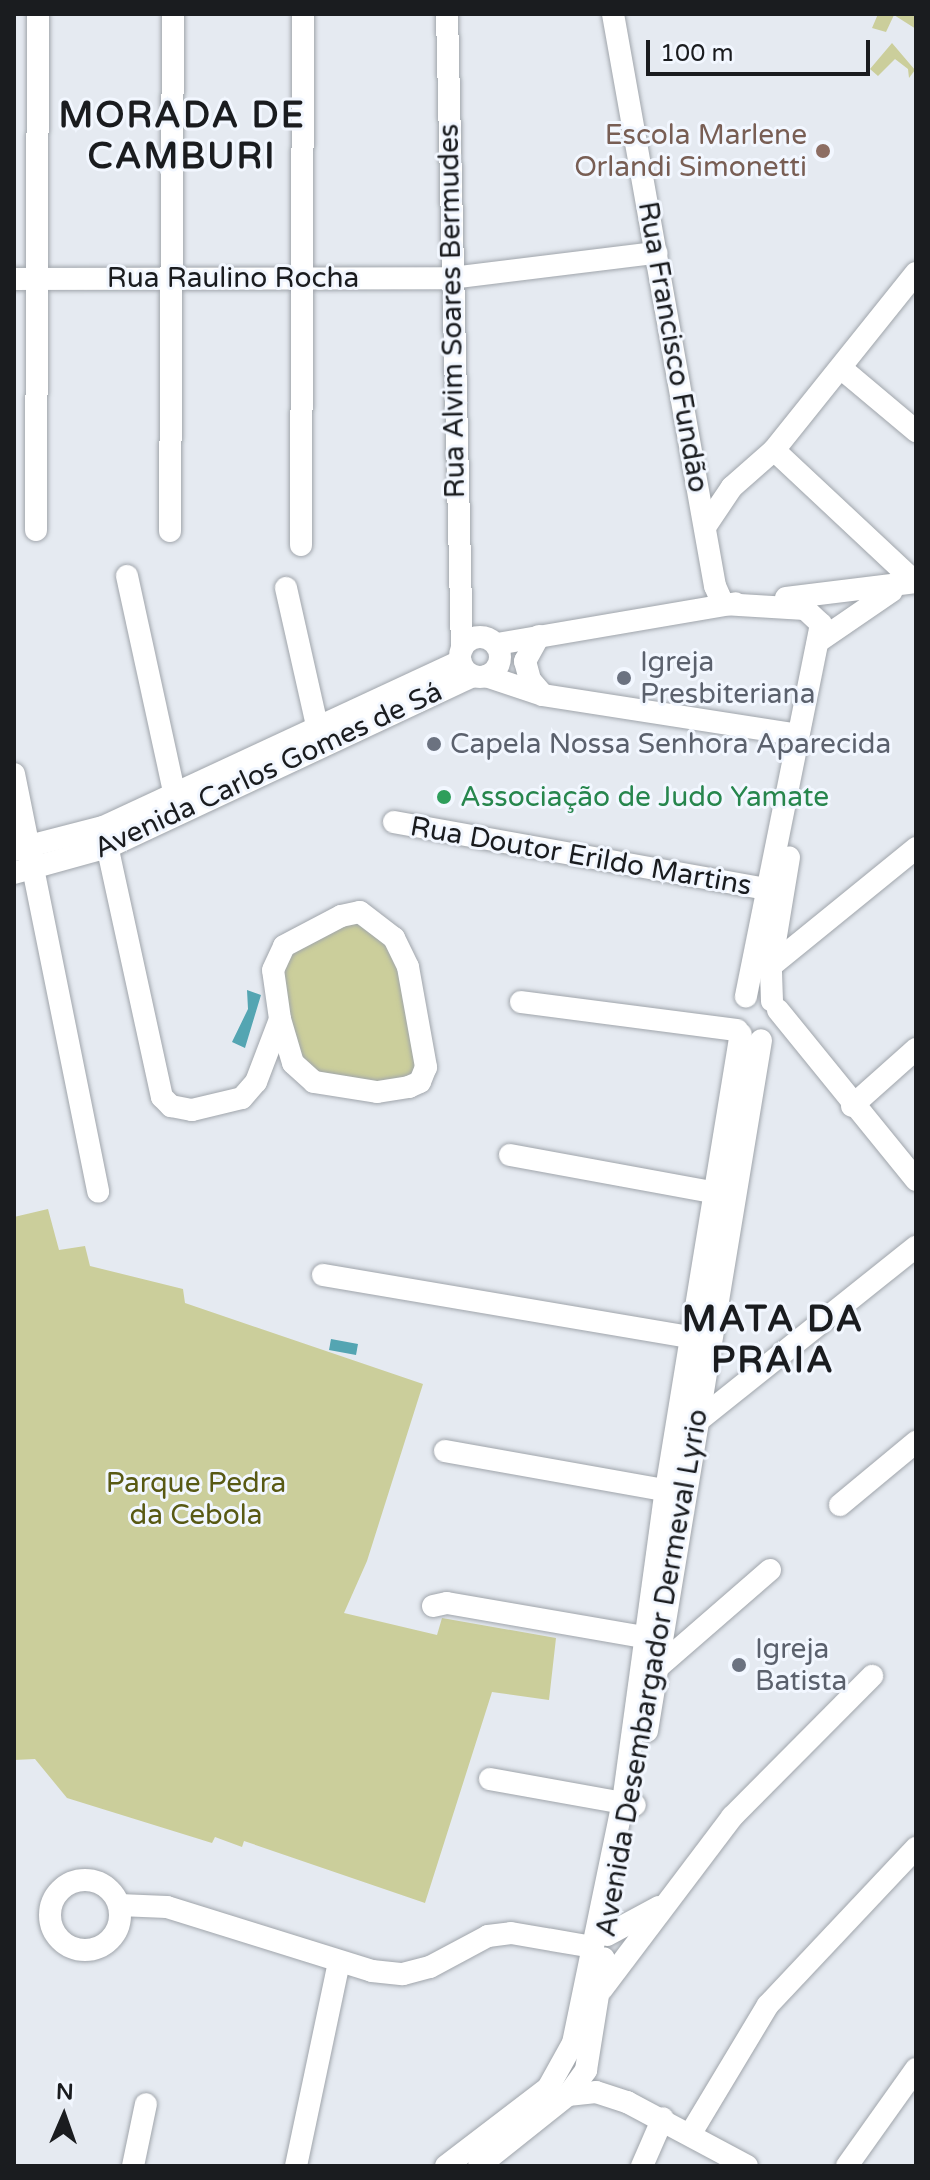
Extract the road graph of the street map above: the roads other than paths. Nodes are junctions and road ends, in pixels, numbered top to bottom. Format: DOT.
graph roads {
  1 [pos="38,14"];
  2 [pos="173,14"];
  3 [pos="303,14"];
  4 [pos="447,14"];
  5 [pos="613,14"];
  6 [pos="656,253"];
  7 [pos="169,278"];
  8 [pos="302,278"];
  9 [pos="451,278"];
  10 [pos="14,279"];
  11 [pos="37,279"];
  12 [pos="914,281"];
  13 [pos="842,369"];
  14 [pos="916,431"];
  15 [pos="774,450"];
  16 [pos="695,472"];
  17 [pos="732,487"];
  18 [pos="705,527"];
  19 [pos="36,530"];
  20 [pos="170,531"];
  21 [pos="301,545"];
  22 [pos="127,576"];
  23 [pos="916,582"];
  24 [pos="286,588"];
  25 [pos="714,599"];
  26 [pos="539,636"];
  27 [pos="819,641"];
  28 [pos="476,657"];
  29 [pos="543,695"];
  30 [pos="804,705"];
  31 [pos="319,735"];
  32 [pos="797,735"];
  33 [pos="14,774"];
  34 [pos="176,803"];
  35 [pos="394,822"];
  36 [pos="105,837"];
  37 [pos="916,848"];
  38 [pos="22,849"];
  39 [pos="24,872"];
  40 [pos="768,889"];
  41 [pos="771,966"];
  42 [pos="521,1002"];
  43 [pos="775,1006"];
  44 [pos="280,1019"];
  45 [pos="748,1025"];
  46 [pos="804,1041"];
  47 [pos="916,1049"];
  48 [pos="852,1106"];
  49 [pos="510,1155"];
  50 [pos="916,1180"];
  51 [pos="98,1192"];
  52 [pos="724,1201"];
  53 [pos="916,1247"];
  54 [pos="323,1275"];
  55 [pos="694,1338"];
  56 [pos="694,1424"];
  57 [pos="916,1442"];
  58 [pos="445,1451"];
  59 [pos="674,1492"];
  60 [pos="840,1505"];
  61 [pos="770,1570"];
  62 [pos="433,1606"];
  63 [pos="652,1640"];
  64 [pos="694,1640"];
  65 [pos="656,1669"];
  66 [pos="872,1676"];
  67 [pos="490,1779"];
  68 [pos="629,1804"];
  69 [pos="916,1848"];
  70 [pos="664,1904"];
  71 [pos="119,1905"];
  72 [pos="600,1941"];
  73 [pos="339,1962"];
  74 [pos="600,1992"];
  75 [pos="916,2069"];
  76 [pos="586,2070"];
  77 [pos="564,2086"];
  78 [pos="627,2102"];
  79 [pos="146,2104"];
  80 [pos="663,2118"];
  81 [pos="691,2133"];
  82 [pos="133,2166"];
  83 [pos="296,2166"];
  84 [pos="446,2166"];
  85 [pos="479,2166"];
  86 [pos="642,2166"];
  87 [pos="747,2166"];
  88 [pos="847,2166"];
  1 -- 11 [label="street"];
  2 -- 7 [label="street"];
  3 -- 8 [label="street"];
  4 -- 9 [label="street, Rua Alvim Soares Bermudes"];
  5 -- 6 [label="street, Rua Francisco Fundão"];
  6 -- 9 [label="street, Rua Raulino Rocha"];
  6 -- 16 [label="street, Rua Francisco Fundão"];
  7 -- 8 [label="street, Rua Raulino Rocha"];
  7 -- 11 [label="street, Rua Raulino Rocha"];
  7 -- 20 [label="street"];
  8 -- 9 [label="street, Rua Raulino Rocha"];
  8 -- 21 [label="street"];
  9 -- 28 [label="street, Rua Alvim Soares Bermudes"];
  10 -- 11 [label="street, Rua Raulino Rocha"];
  11 -- 19 [label="street"];
  12 -- 13 [label="street"];
  13 -- 14 [label="street"];
  13 -- 15 [label="street"];
  15 -- 17 [label="street"];
  15 -- 23 [label="street"];
  16 -- 17 [label="street"];
  16 -- 18 [label="street, Rua Francisco Fundão"];
  17 -- 18 [label="street"];
  18 -- 25 [label="street, Rua Francisco Fundão"];
  22 -- 34 [label="street"];
  23 -- 25 [label="street"];
  23 -- 27 [label="street"];
  24 -- 31 [label="street"];
  25 -- 26 [label="street, Avenida Carlos Gomes de Sá"];
  25 -- 27 [label="street"];
  26 -- 28 [label="street, Avenida Carlos Gomes de Sá"];
  26 -- 29 [label="street"];
  27 -- 30 [label="street, Avenida Desembargador Dermeval Lyrio"];
  28 -- 29 [label="street"];
  28 -- 31 [label="street, Avenida Carlos Gomes de Sá"];
  29 -- 32 [label="street"];
  30 -- 32 [label="street, Avenida Desembargador Dermeval Lyrio"];
  30 -- 41 [label="street, Avenida Desembargador Dermeval Lyrio"];
  31 -- 34 [label="street, Avenida Carlos Gomes de Sá"];
  32 -- 40 [label="street, Avenida Desembargador Dermeval Lyrio"];
  33 -- 38 [label="street"];
  34 -- 36 [label="street, Avenida Carlos Gomes de Sá"];
  35 -- 40 [label="street, Rua Doutor Erildo Martins"];
  36 -- 38 [label="street, Avenida Carlos Gomes de Sá"];
  36 -- 39 [label="street, Avenida Carlos Gomes de Sá"];
  36 -- 44 [label="street"];
  37 -- 41 [label="street"];
  38 -- 39 [label="street"];
  39 -- 51 [label="street"];
  40 -- 45 [label="street, Avenida Desembargador Dermeval Lyrio"];
  41 -- 43 [label="street, Avenida Desembargador Dermeval Lyrio"];
  42 -- 45 [label="street"];
  43 -- 45 [label="street"];
  43 -- 45 [label="street"];
  43 -- 46 [label="street"];
  44 -- 44 [label="street"];
  45 -- 46 [label="street"];
  45 -- 52 [label="street, Avenida Desembargador Dermeval Lyrio"];
  46 -- 48 [label="street"];
  47 -- 48 [label="street"];
  48 -- 50 [label="street"];
  49 -- 52 [label="street"];
  52 -- 55 [label="street, Avenida Desembargador Dermeval Lyrio"];
  52 -- 56 [label="street, Avenida Desembargador Dermeval Lyrio"];
  53 -- 56 [label="street"];
  54 -- 55 [label="street"];
  55 -- 59 [label="street, Avenida Desembargador Dermeval Lyrio"];
  56 -- 59 [label="street, Avenida Desembargador Dermeval Lyrio"];
  57 -- 60 [label="street"];
  58 -- 59 [label="street"];
  59 -- 63 [label="street, Avenida Desembargador Dermeval Lyrio"];
  61 -- 64 [label="street"];
  62 -- 63 [label="street"];
  63 -- 64 [label="street"];
  63 -- 65 [label="street, Avenida Desembargador Dermeval Lyrio"];
  63 -- 68 [label="street, Avenida Desembargador Dermeval Lyrio"];
  64 -- 65 [label="street"];
  65 -- 68 [label="street, Avenida Desembargador Dermeval Lyrio"];
  66 -- 70 [label="street"];
  67 -- 68 [label="street"];
  68 -- 72 [label="street, Avenida Desembargador Dermeval Lyrio"];
  69 -- 81 [label="street"];
  70 -- 72 [label="street"];
  70 -- 74 [label="street"];
  71 -- 73 [label="street"];
  72 -- 73 [label="street"];
  72 -- 74 [label="street, Avenida Desembargador Dermeval Lyrio"];
  72 -- 77 [label="street, Avenida Desembargador Dermeval Lyrio"];
  73 -- 83 [label="street"];
  74 -- 76 [label="street, Avenida Desembargador Dermeval Lyrio"];
  75 -- 88 [label="street"];
  76 -- 77 [label="street"];
  76 -- 78 [label="street"];
  77 -- 78 [label="street"];
  77 -- 84 [label="street"];
  77 -- 85 [label="street"];
  78 -- 80 [label="street"];
  79 -- 82 [label="street"];
  80 -- 81 [label="street"];
  80 -- 86 [label="street"];
  81 -- 87 [label="street"];
}
